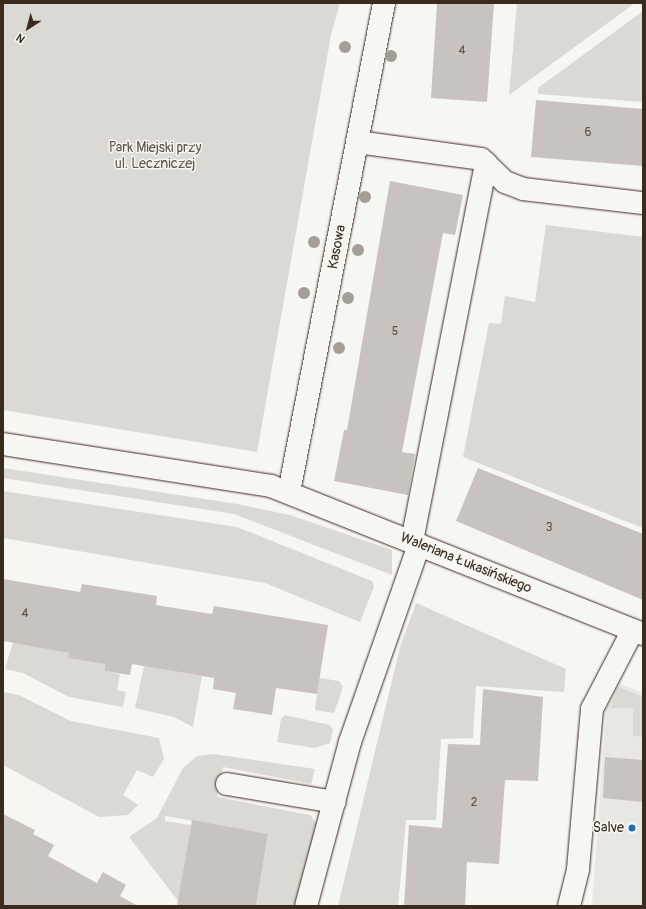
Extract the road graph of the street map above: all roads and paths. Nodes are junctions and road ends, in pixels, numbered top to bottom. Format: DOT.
graph roads {
  1 [pos="384,3"];
  2 [pos="357,142"];
  3 [pos="486,163"];
  4 [pos="643,203"];
  5 [pos="3,444"];
  6 [pos="288,492"];
  7 [pos="416,543"];
  8 [pos="638,632"];
  9 [pos="227,784"];
  10 [pos="334,802"];
  11 [pos="306,906"];
  12 [pos="569,906"];
  1 -- 2 [label="street, Kasowa"];
  2 -- 3 [label="street"];
  2 -- 6 [label="street, Kasowa"];
  3 -- 4 [label="street"];
  3 -- 7 [label="street"];
  5 -- 6 [label="street, Waleriana Łukasińskiego"];
  6 -- 7 [label="street, Waleriana Łukasińskiego"];
  7 -- 8 [label="street, Waleriana Łukasińskiego"];
  7 -- 10 [label="street"];
  8 -- 12 [label="street"];
  9 -- 10 [label="street"];
  10 -- 11 [label="street"];
}
